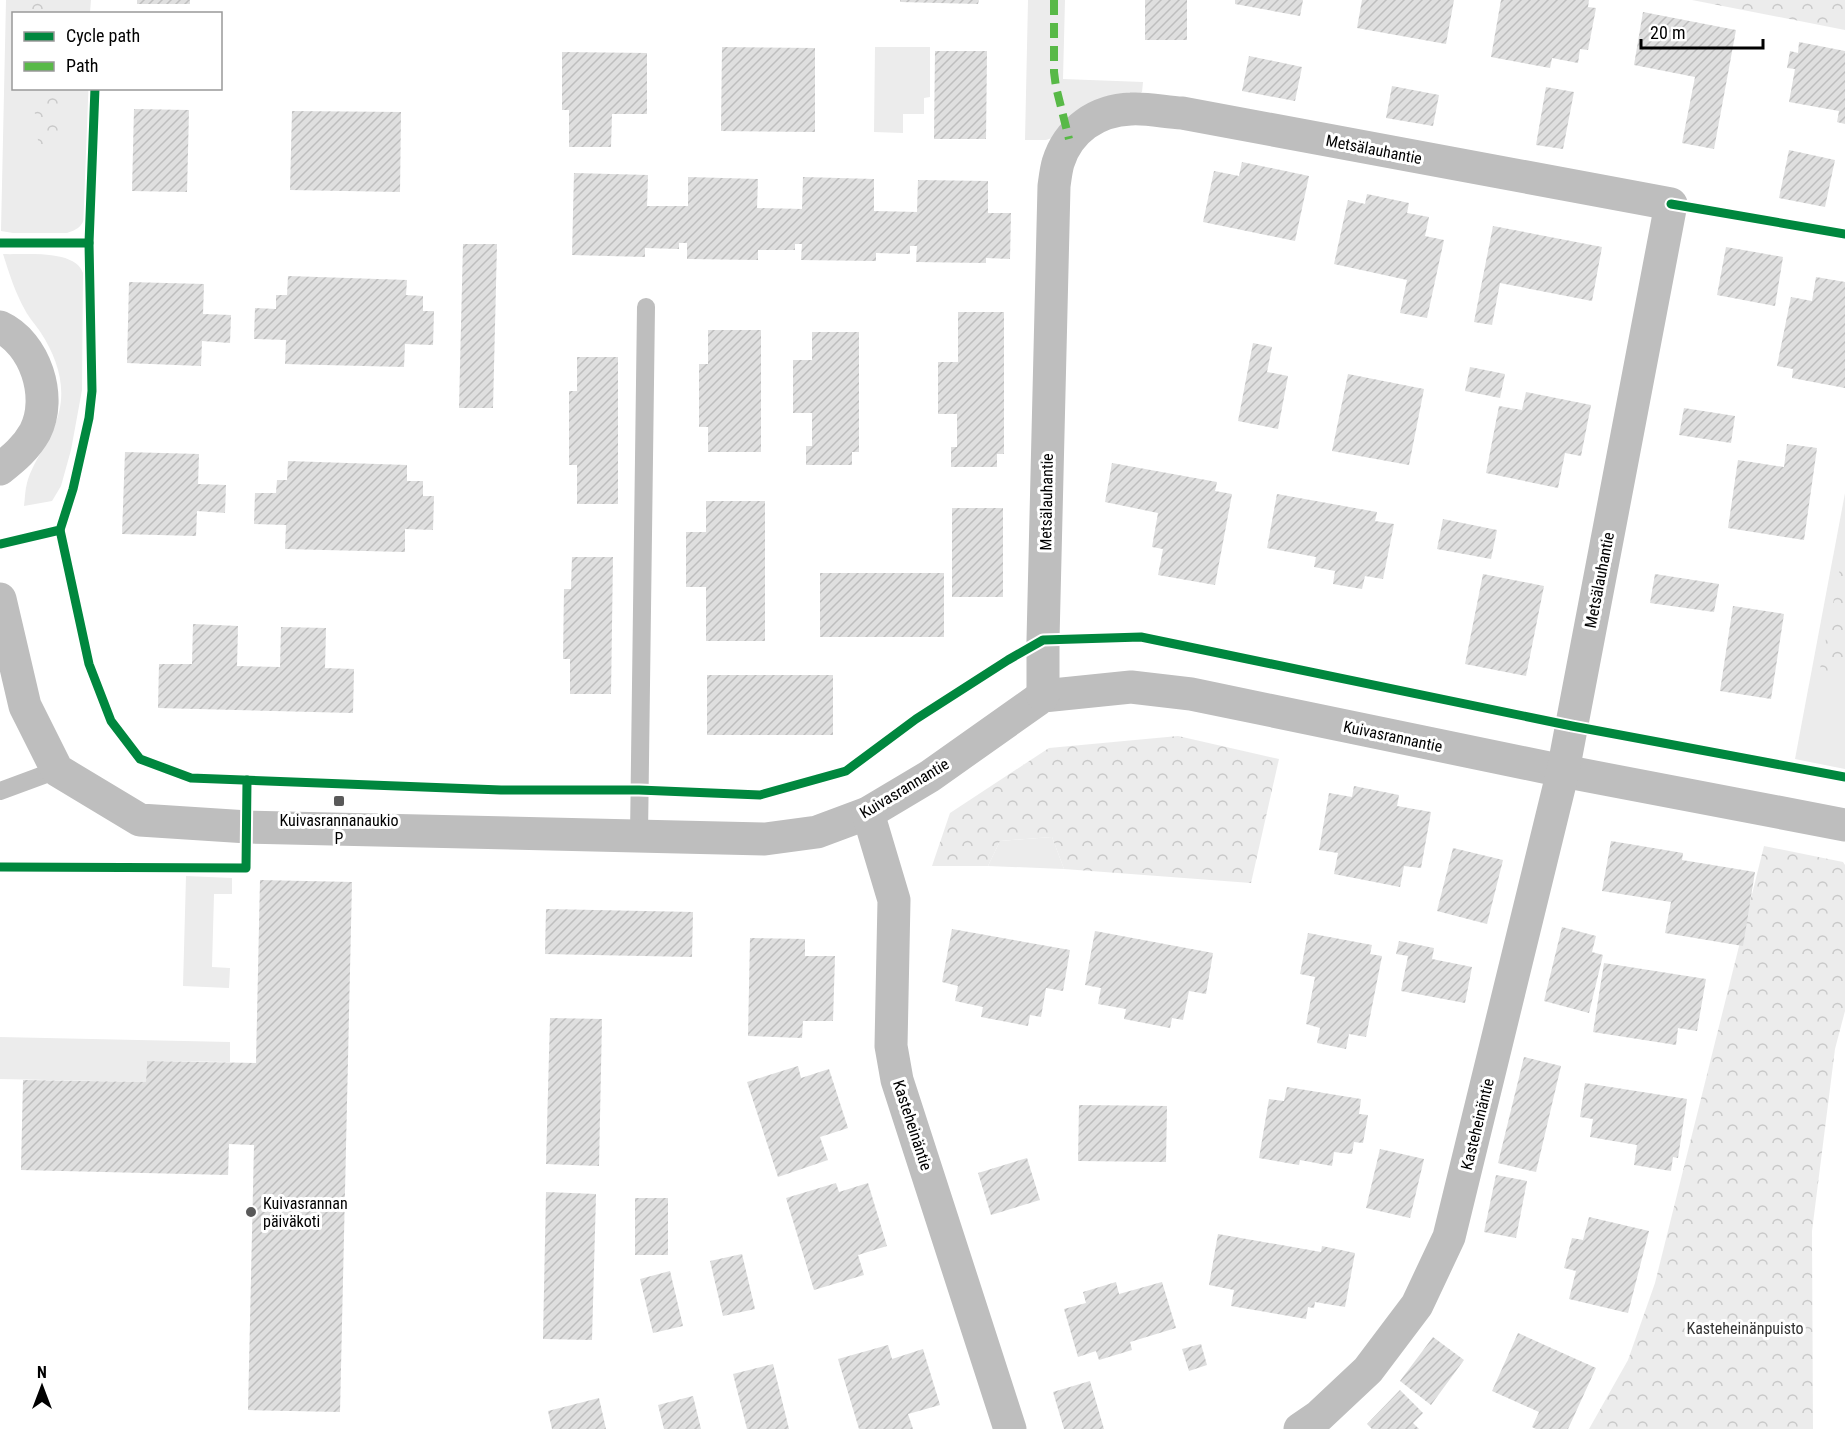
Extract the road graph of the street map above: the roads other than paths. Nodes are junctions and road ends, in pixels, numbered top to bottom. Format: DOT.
graph roads {
  1 [pos="646,307"];
  2 [pos="0,327"];
  3 [pos="0,469"];
  4 [pos="0,599"];
  5 [pos="1043,696"];
  6 [pos="57,770"];
  7 [pos="1563,771"];
  8 [pos="0,791"];
  9 [pos="868,813"];
  10 [pos="1845,825"];
  11 [pos="639,836"];
  12 [pos="1010,1429"];
  13 [pos="1300,1429"];
  1 -- 11 [label="lane"];
  2 -- 3 [label="street"];
  4 -- 6 [label="street"];
  5 -- 7 [label="street, Kuivasrannantie"];
  5 -- 7 [label="street, Metsälauhantie"];
  5 -- 9 [label="street, Kuivasrannantie"];
  6 -- 8 [label="lane"];
  6 -- 11 [label="street, Kuivasrannantie"];
  7 -- 10 [label="street, Kuivasrannantie"];
  7 -- 13 [label="street, Kasteheinäntie"];
  9 -- 11 [label="street, Kuivasrannantie"];
  9 -- 12 [label="street, Kasteheinäntie"];
}
